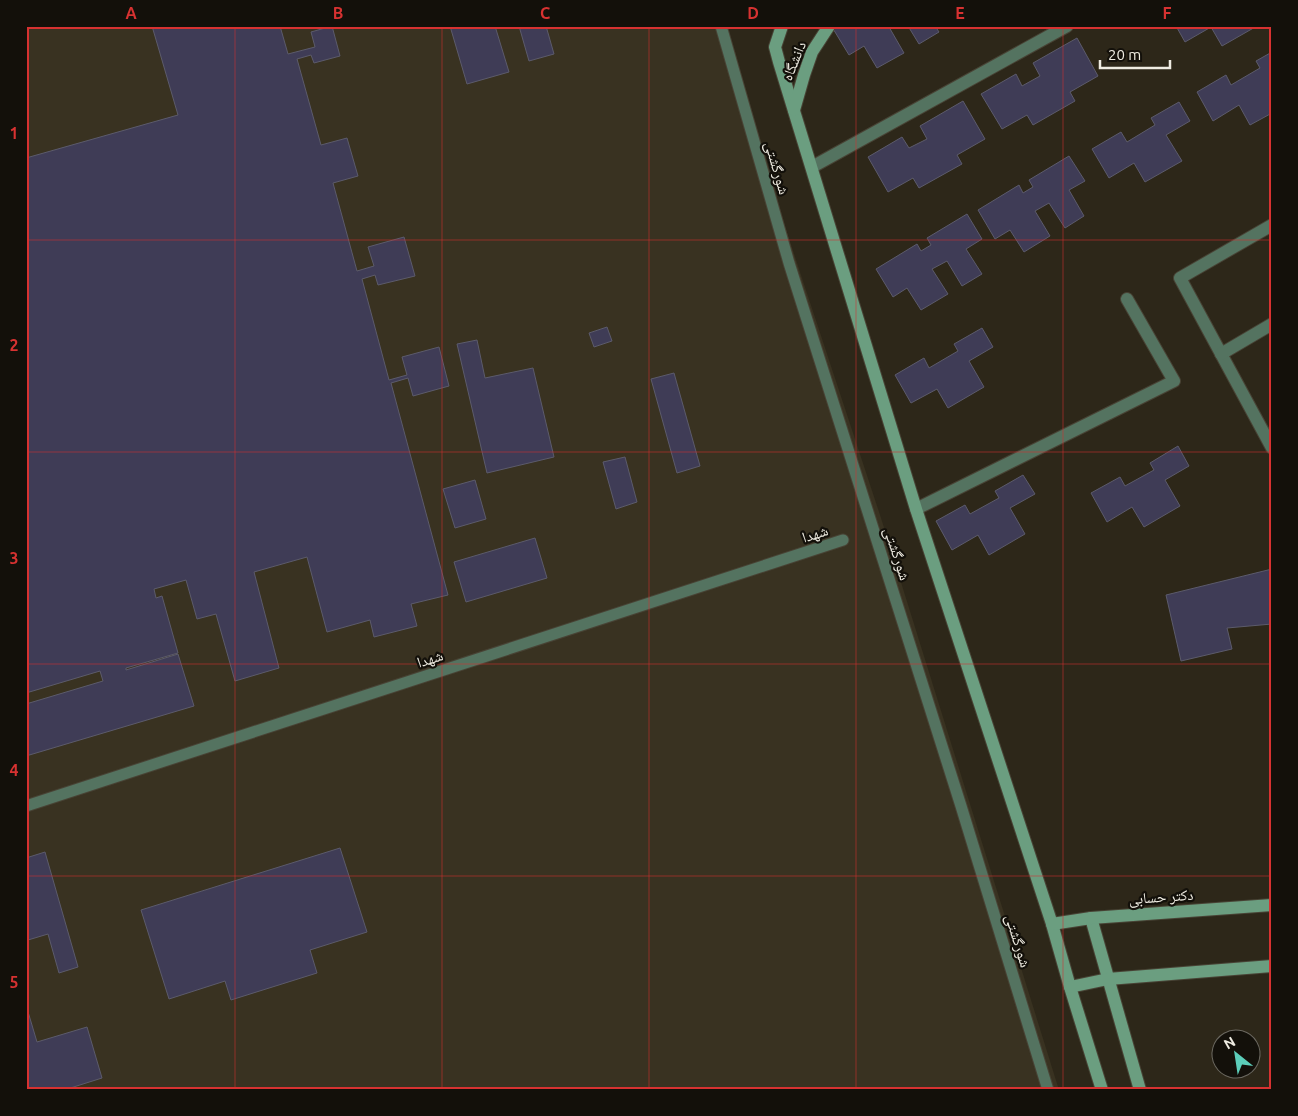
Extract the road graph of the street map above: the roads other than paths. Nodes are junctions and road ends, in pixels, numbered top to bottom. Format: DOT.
graph roads {
  1 [pos="721,26"];
  2 [pos="782,26"];
  3 [pos="829,26"];
  4 [pos="1067,26"];
  5 [pos="794,110"];
  6 [pos="812,167"];
  7 [pos="1272,225"];
  8 [pos="1127,299"];
  9 [pos="1272,324"];
  10 [pos="1221,354"];
  11 [pos="1267,428"];
  12 [pos="1272,448"];
  13 [pos="916,509"];
  14 [pos="844,540"];
  15 [pos="26,806"];
  16 [pos="1272,905"];
  17 [pos="1091,918"];
  18 [pos="1052,924"];
  19 [pos="1272,966"];
  20 [pos="1108,978"];
  21 [pos="1070,987"];
  22 [pos="1048,1090"];
  23 [pos="1102,1090"];
  24 [pos="1140,1090"];
  1 -- 22 [label="lane, شورگشتی"];
  2 -- 5 [label="street, دانشگاه"];
  3 -- 5 [label="street, دانشگاه"];
  4 -- 6 [label="street"];
  5 -- 6 [label="street"];
  6 -- 13 [label="street"];
  7 -- 10 [label="street"];
  8 -- 13 [label="street"];
  9 -- 10 [label="street"];
  10 -- 11 [label="street"];
  11 -- 12 [label="street"];
  13 -- 18 [label="street"];
  14 -- 15 [label="lane, شهدا"];
  16 -- 17 [label="street, دکتر حسابی"];
  17 -- 18 [label="street, دکتر حسابی"];
  17 -- 20 [label="street"];
  18 -- 21 [label="street"];
  19 -- 20 [label="street"];
  20 -- 21 [label="street"];
  20 -- 24 [label="street"];
  21 -- 23 [label="street"];
}
